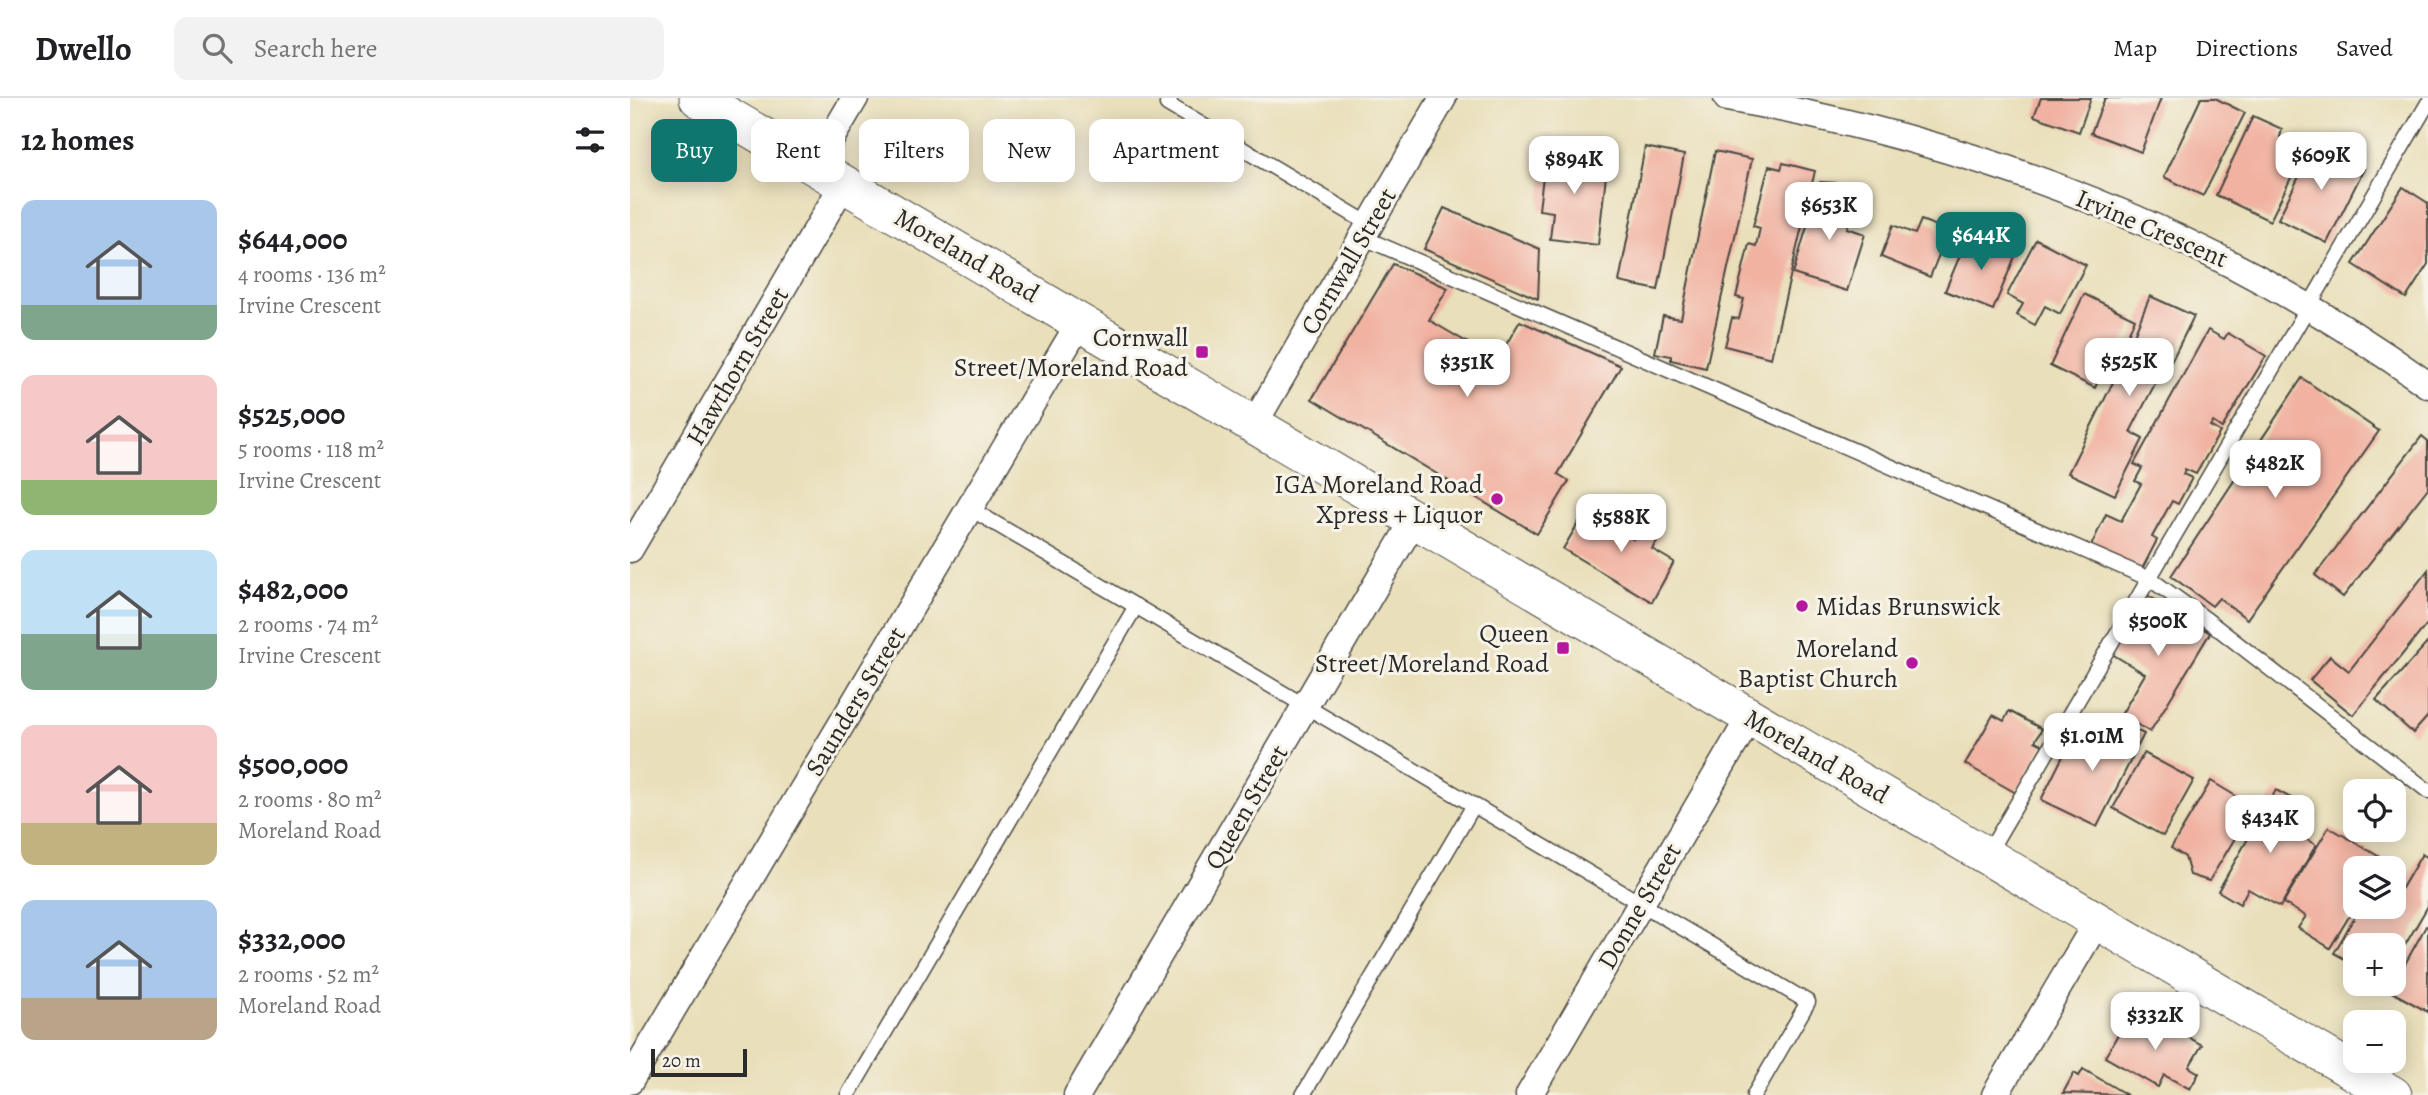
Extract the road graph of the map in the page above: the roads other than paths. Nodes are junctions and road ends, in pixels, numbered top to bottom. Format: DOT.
graph roads {
  1 [pos="698,98"];
  2 [pos="855,98"];
  3 [pos="1170,98"];
  4 [pos="1443,98"];
  5 [pos="1727,98"];
  6 [pos="2428,103"];
  7 [pos="845,127"];
  8 [pos="751,129"];
  9 [pos="825,182"];
  10 [pos="843,182"];
  11 [pos="1366,230"];
  12 [pos="2310,305"];
  13 [pos="1080,322"];
  14 [pos="2428,385"];
  15 [pos="1254,424"];
  16 [pos="969,508"];
  17 [pos="1415,520"];
  18 [pos="630,549"];
  19 [pos="2150,579"];
  20 [pos="1136,606"];
  21 [pos="1306,707"];
  22 [pos="1750,717"];
  23 [pos="2428,791"];
  24 [pos="1474,805"];
  25 [pos="1987,855"];
  26 [pos="1640,904"];
  27 [pos="2098,920"];
  28 [pos="630,1081"];
  29 [pos="848,1095"];
  30 [pos="1077,1095"];
  31 [pos="1303,1095"];
  32 [pos="1529,1095"];
  33 [pos="1754,1095"];
  34 [pos="1995,1095"];
  35 [pos="2393,1095"];
  1 -- 8 [label="main road, Moreland Road"];
  2 -- 7 [label="street, Hawthorn Street"];
  3 -- 11 [label="lane"];
  4 -- 11 [label="street, Cornwall Street"];
  5 -- 12 [label="street, Irvine Crescent"];
  6 -- 12 [label="lane"];
  9 -- 18 [label="street, Hawthorn Street"];
  10 -- 13 [label="main road, Moreland Road"];
  11 -- 15 [label="street, Cornwall Street"];
  11 -- 19 [label="lane"];
  12 -- 14 [label="street, Irvine Crescent"];
  12 -- 19 [label="lane"];
  13 -- 15 [label="main road, Moreland Road"];
  13 -- 16 [label="street, Saunders Street"];
  15 -- 17 [label="main road, Moreland Road"];
  16 -- 20 [label="lane"];
  16 -- 28 [label="street, Saunders Street"];
  17 -- 21 [label="street, Queen Street"];
  17 -- 22 [label="main road, Moreland Road"];
  19 -- 23 [label="lane"];
  19 -- 25 [label="lane"];
  20 -- 21 [label="lane"];
  20 -- 29 [label="lane"];
  21 -- 24 [label="lane"];
  21 -- 30 [label="street, Queen Street"];
  22 -- 25 [label="main road, Moreland Road"];
  22 -- 26 [label="street, Donne Street"];
  24 -- 26 [label="lane"];
  24 -- 31 [label="lane"];
  25 -- 27 [label="main road, Moreland Road"];
  26 -- 32 [label="street, Donne Street"];
  26 -- 33 [label="lane"];
  27 -- 34 [label="street"];
  27 -- 35 [label="main road, Moreland Road"];
}
